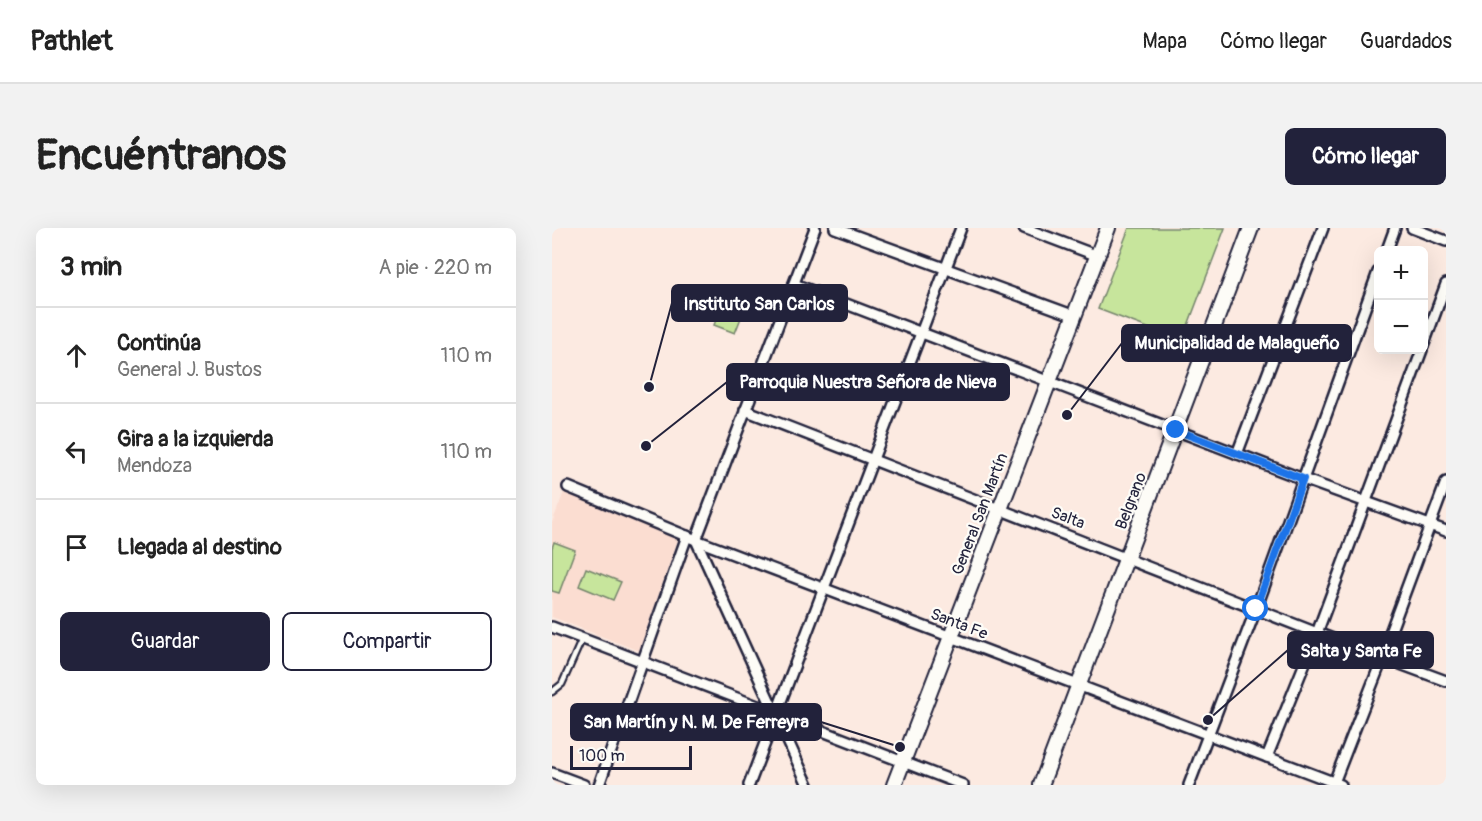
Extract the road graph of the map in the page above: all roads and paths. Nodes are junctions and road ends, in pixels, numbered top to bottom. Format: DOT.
graph roads {
  1 [pos="815,228"];
  2 [pos="835,228"];
  3 [pos="961,228"];
  4 [pos="1024,228"];
  5 [pos="1108,228"];
  6 [pos="1251,228"];
  7 [pos="1323,228"];
  8 [pos="1395,228"];
  9 [pos="1412,228"];
  10 [pos="1446,241"];
  11 [pos="1388,246"];
  12 [pos="1098,256"];
  13 [pos="946,269"];
  14 [pos="794,284"];
  15 [pos="1374,284"];
  16 [pos="1446,284"];
  17 [pos="1075,316"];
  18 [pos="921,333"];
  19 [pos="1428,333"];
  20 [pos="1420,354"];
  21 [pos="1049,382"];
  22 [pos="745,410"];
  23 [pos="1176,430"];
  24 [pos="1237,454"];
  25 [pos="873,460"];
  26 [pos="1303,479"];
  27 [pos="1446,482"];
  28 [pos="568,487"];
  29 [pos="1365,501"];
  30 [pos="1000,508"];
  31 [pos="1430,525"];
  32 [pos="1446,531"];
  33 [pos="687,536"];
  34 [pos="696,540"];
  35 [pos="1127,558"];
  36 [pos="823,589"];
  37 [pos="1256,609"];
  38 [pos="552,627"];
  39 [pos="1317,633"];
  40 [pos="950,638"];
  41 [pos="582,639"];
  42 [pos="1382,657"];
  43 [pos="641,662"];
  44 [pos="1445,677"];
  45 [pos="1078,685"];
  46 [pos="555,690"];
  47 [pos="552,698"];
  48 [pos="776,713"];
  49 [pos="1208,734"];
  50 [pos="1268,758"];
  51 [pos="903,762"];
  52 [pos="552,773"];
  53 [pos="1336,784"];
  54 [pos="585,785"];
  55 [pos="599,785"];
  56 [pos="749,785"];
  57 [pos="808,785"];
  58 [pos="894,785"];
  59 [pos="963,785"];
  60 [pos="1041,785"];
  61 [pos="1189,785"];
  1 -- 14 [label="street"];
  2 -- 13 [label="street"];
  3 -- 13 [label="street"];
  4 -- 12 [label="street"];
  5 -- 12 [label="main road, General San Martín"];
  6 -- 23 [label="main road, Belgrano"];
  7 -- 24 [label="street"];
  8 -- 11 [label="street"];
  9 -- 10 [label="street"];
  12 -- 17 [label="main road, General San Martín"];
  13 -- 17 [label="street"];
  13 -- 18 [label="street"];
  14 -- 18 [label="street"];
  14 -- 22 [label="street"];
  15 -- 26 [label="street"];
  16 -- 19 [label="street"];
  17 -- 21 [label="main road, General San Martín"];
  18 -- 21 [label="street"];
  18 -- 25 [label="street"];
  20 -- 29 [label="street"];
  21 -- 23 [label="street"];
  21 -- 30 [label="main road, General San Martín"];
  22 -- 25 [label="street, Salta"];
  22 -- 34 [label="street"];
  23 -- 24 [label="street"];
  23 -- 35 [label="main road, Belgrano"];
  24 -- 26 [label="street"];
  25 -- 30 [label="street, Salta"];
  25 -- 36 [label="street"];
  26 -- 29 [label="street"];
  26 -- 37 [label="street"];
  27 -- 31 [label="street"];
  28 -- 33 [label="street, Santa Fe"];
  29 -- 31 [label="street"];
  29 -- 39 [label="street"];
  30 -- 35 [label="street, Salta"];
  30 -- 40 [label="main road, General San Martín"];
  31 -- 32 [label="street"];
  31 -- 42 [label="street"];
  33 -- 34 [label="street, Santa Fe"];
  33 -- 43 [label="street"];
  34 -- 36 [label="street, Santa Fe"];
  34 -- 48 [label="street"];
  35 -- 37 [label="street, Salta"];
  35 -- 45 [label="main road, Belgrano"];
  36 -- 40 [label="street, Santa Fe"];
  36 -- 48 [label="street"];
  37 -- 39 [label="street, Salta"];
  37 -- 49 [label="street"];
  38 -- 41 [label="street"];
  39 -- 42 [label="street, Salta"];
  39 -- 50 [label="street"];
  40 -- 45 [label="street, Santa Fe"];
  40 -- 51 [label="main road, General San Martín"];
  41 -- 43 [label="street"];
  41 -- 46 [label="lane"];
  42 -- 44 [label="street, Salta"];
  42 -- 53 [label="street"];
  43 -- 48 [label="street"];
  43 -- 55 [label="street"];
  45 -- 49 [label="street, Santa Fe"];
  45 -- 60 [label="main road, Belgrano"];
  46 -- 47 [label="lane"];
  48 -- 51 [label="street"];
  48 -- 56 [label="street"];
  48 -- 57 [label="street"];
  49 -- 50 [label="street, Santa Fe"];
  49 -- 61 [label="street"];
  50 -- 53 [label="street, Santa Fe"];
  51 -- 58 [label="main road, General San Martín"];
  51 -- 59 [label="street"];
  52 -- 54 [label="street"];
}
